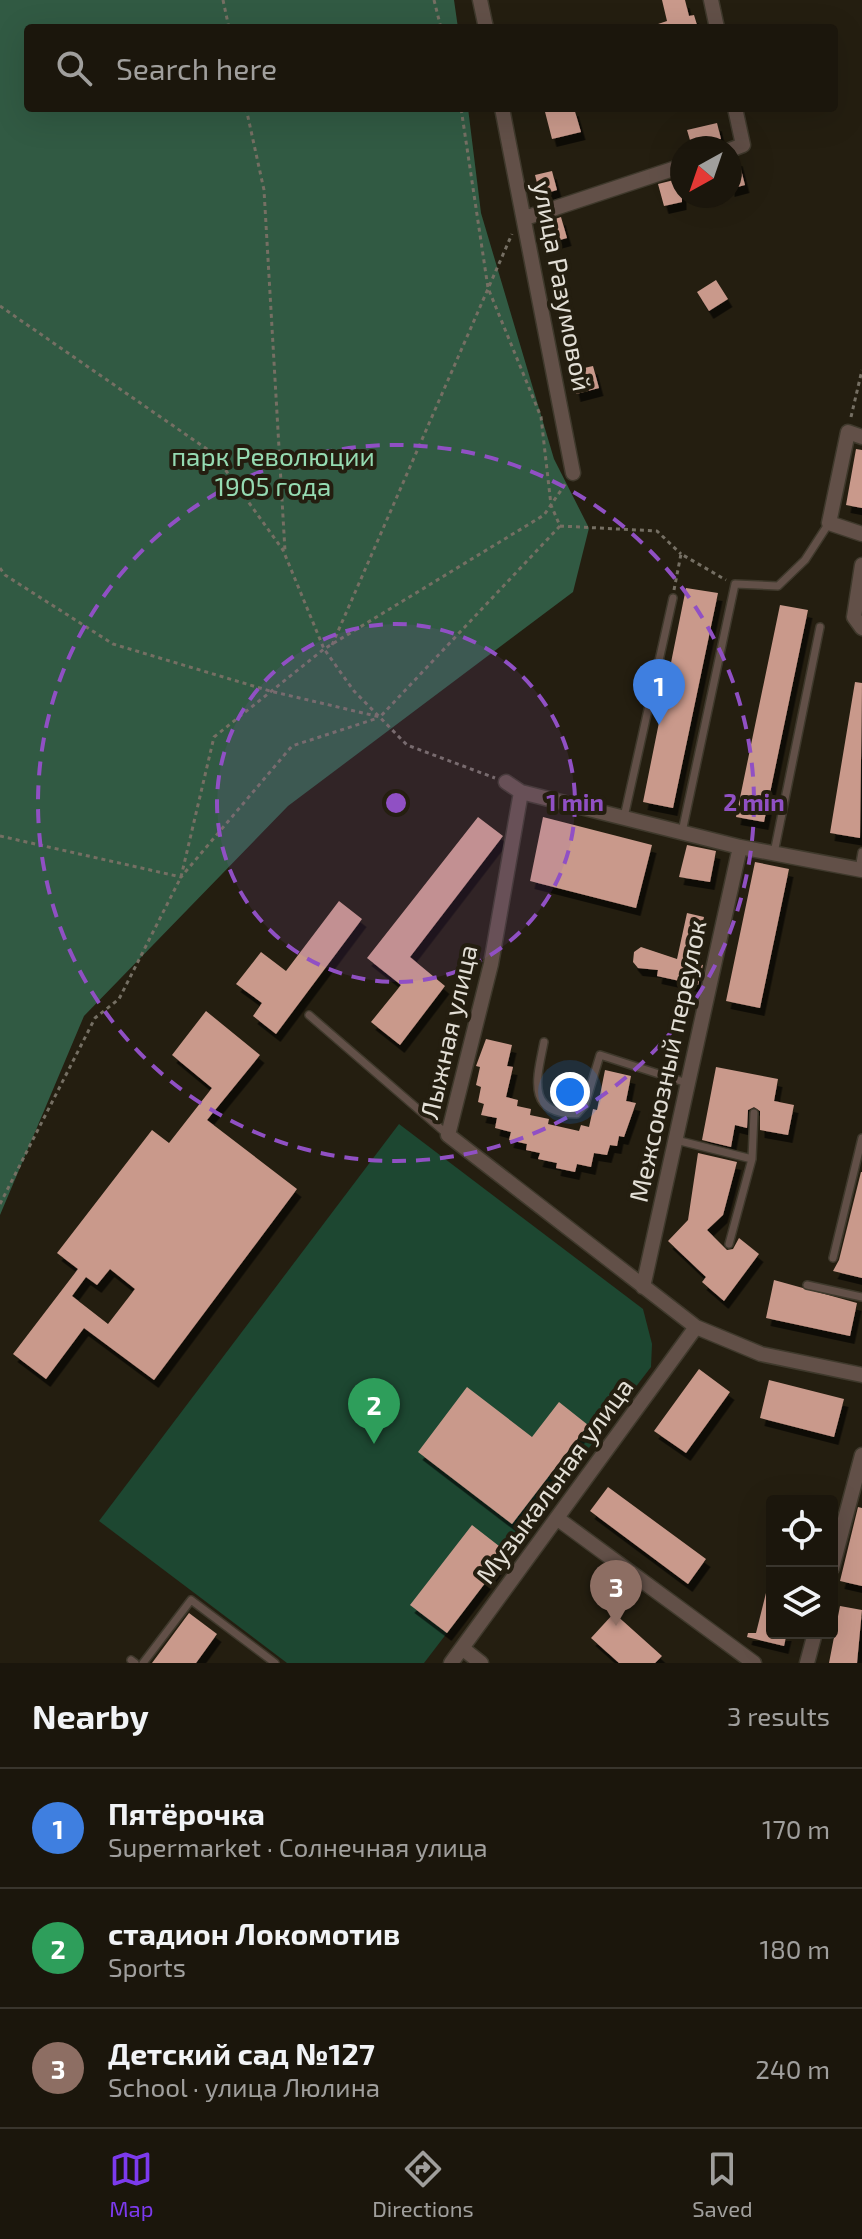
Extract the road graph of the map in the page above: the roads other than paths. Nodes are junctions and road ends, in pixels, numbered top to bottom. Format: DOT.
graph roads {
  1 [pos="480,0"];
  2 [pos="711,0"];
  3 [pos="485,24"];
  4 [pos="716,24"];
  5 [pos="503,112"];
  6 [pos="735,112"];
  7 [pos="736,136"];
  8 [pos="670,170"];
  9 [pos="524,213"];
  10 [pos="855,434"];
  11 [pos="573,473"];
  12 [pos="829,523"];
  13 [pos="862,534"];
  14 [pos="862,565"];
  15 [pos="673,598"];
  16 [pos="858,622"];
  17 [pos="820,627"];
  18 [pos="506,782"];
  19 [pos="521,792"];
  20 [pos="624,817"];
  21 [pos="682,832"];
  22 [pos="740,847"];
  23 [pos="862,852"];
  24 [pos="774,853"];
  25 [pos="860,870"];
  26 [pos="309,1015"];
  27 [pos="544,1042"];
  28 [pos="687,1083"];
  29 [pos="754,1113"];
  30 [pos="448,1135"];
  31 [pos="862,1138"];
  32 [pos="675,1140"];
  33 [pos="752,1159"];
  34 [pos="729,1244"];
  35 [pos="833,1258"];
  36 [pos="807,1285"];
  37 [pos="643,1287"];
  38 [pos="862,1297"];
  39 [pos="696,1327"];
  40 [pos="862,1375"];
  41 [pos="862,1455"];
  42 [pos="558,1519"];
  43 [pos="832,1567"];
  44 [pos="813,1639"];
  45 [pos="462,1648"];
  46 [pos="274,1662"];
  47 [pos="143,1663"];
  48 [pos="451,1663"];
  49 [pos="481,1663"];
  50 [pos="754,1663"];
  51 [pos="807,1663"];
  1 -- 3 [label="street"];
  2 -- 4 [label="street"];
  5 -- 9 [label="street, улица Разумовой"];
  6 -- 7 [label="street"];
  8 -- 9 [label="street"];
  9 -- 11 [label="street, улица Разумовой"];
  10 -- 12 [label="street"];
  12 -- 13 [label="street"];
  12 -- 21 [label="lane"];
  14 -- 16 [label="street"];
  15 -- 20 [label="lane"];
  17 -- 24 [label="lane"];
  18 -- 19 [label="street"];
  19 -- 20 [label="street"];
  19 -- 30 [label="street, Лыжная улица"];
  20 -- 21 [label="street"];
  21 -- 22 [label="street"];
  22 -- 24 [label="street"];
  22 -- 28 [label="street, Межсоюзный переулок"];
  23 -- 25 [label="lane"];
  24 -- 25 [label="street"];
  26 -- 30 [label="lane"];
  27 -- 28 [label="lane"];
  28 -- 32 [label="street, Межсоюзный переулок"];
  29 -- 33 [label="lane"];
  30 -- 37 [label="street, Лыжная улица"];
  31 -- 35 [label="lane"];
  32 -- 33 [label="lane"];
  32 -- 37 [label="street, Межсоюзный переулок"];
  33 -- 34 [label="lane"];
  36 -- 38 [label="lane"];
  37 -- 39 [label="street, Лыжная улица"];
  39 -- 40 [label="street, Лыжная улица"];
  39 -- 42 [label="street, Музыкальная улица"];
  41 -- 43 [label="street"];
  42 -- 45 [label="street, Музыкальная улица"];
  42 -- 50 [label="street"];
  44 -- 51 [label="street"];
  45 -- 48 [label="street, Музыкальная улица"];
  45 -- 49 [label="street"];
  46 -- 47 [label="lane"];
}
